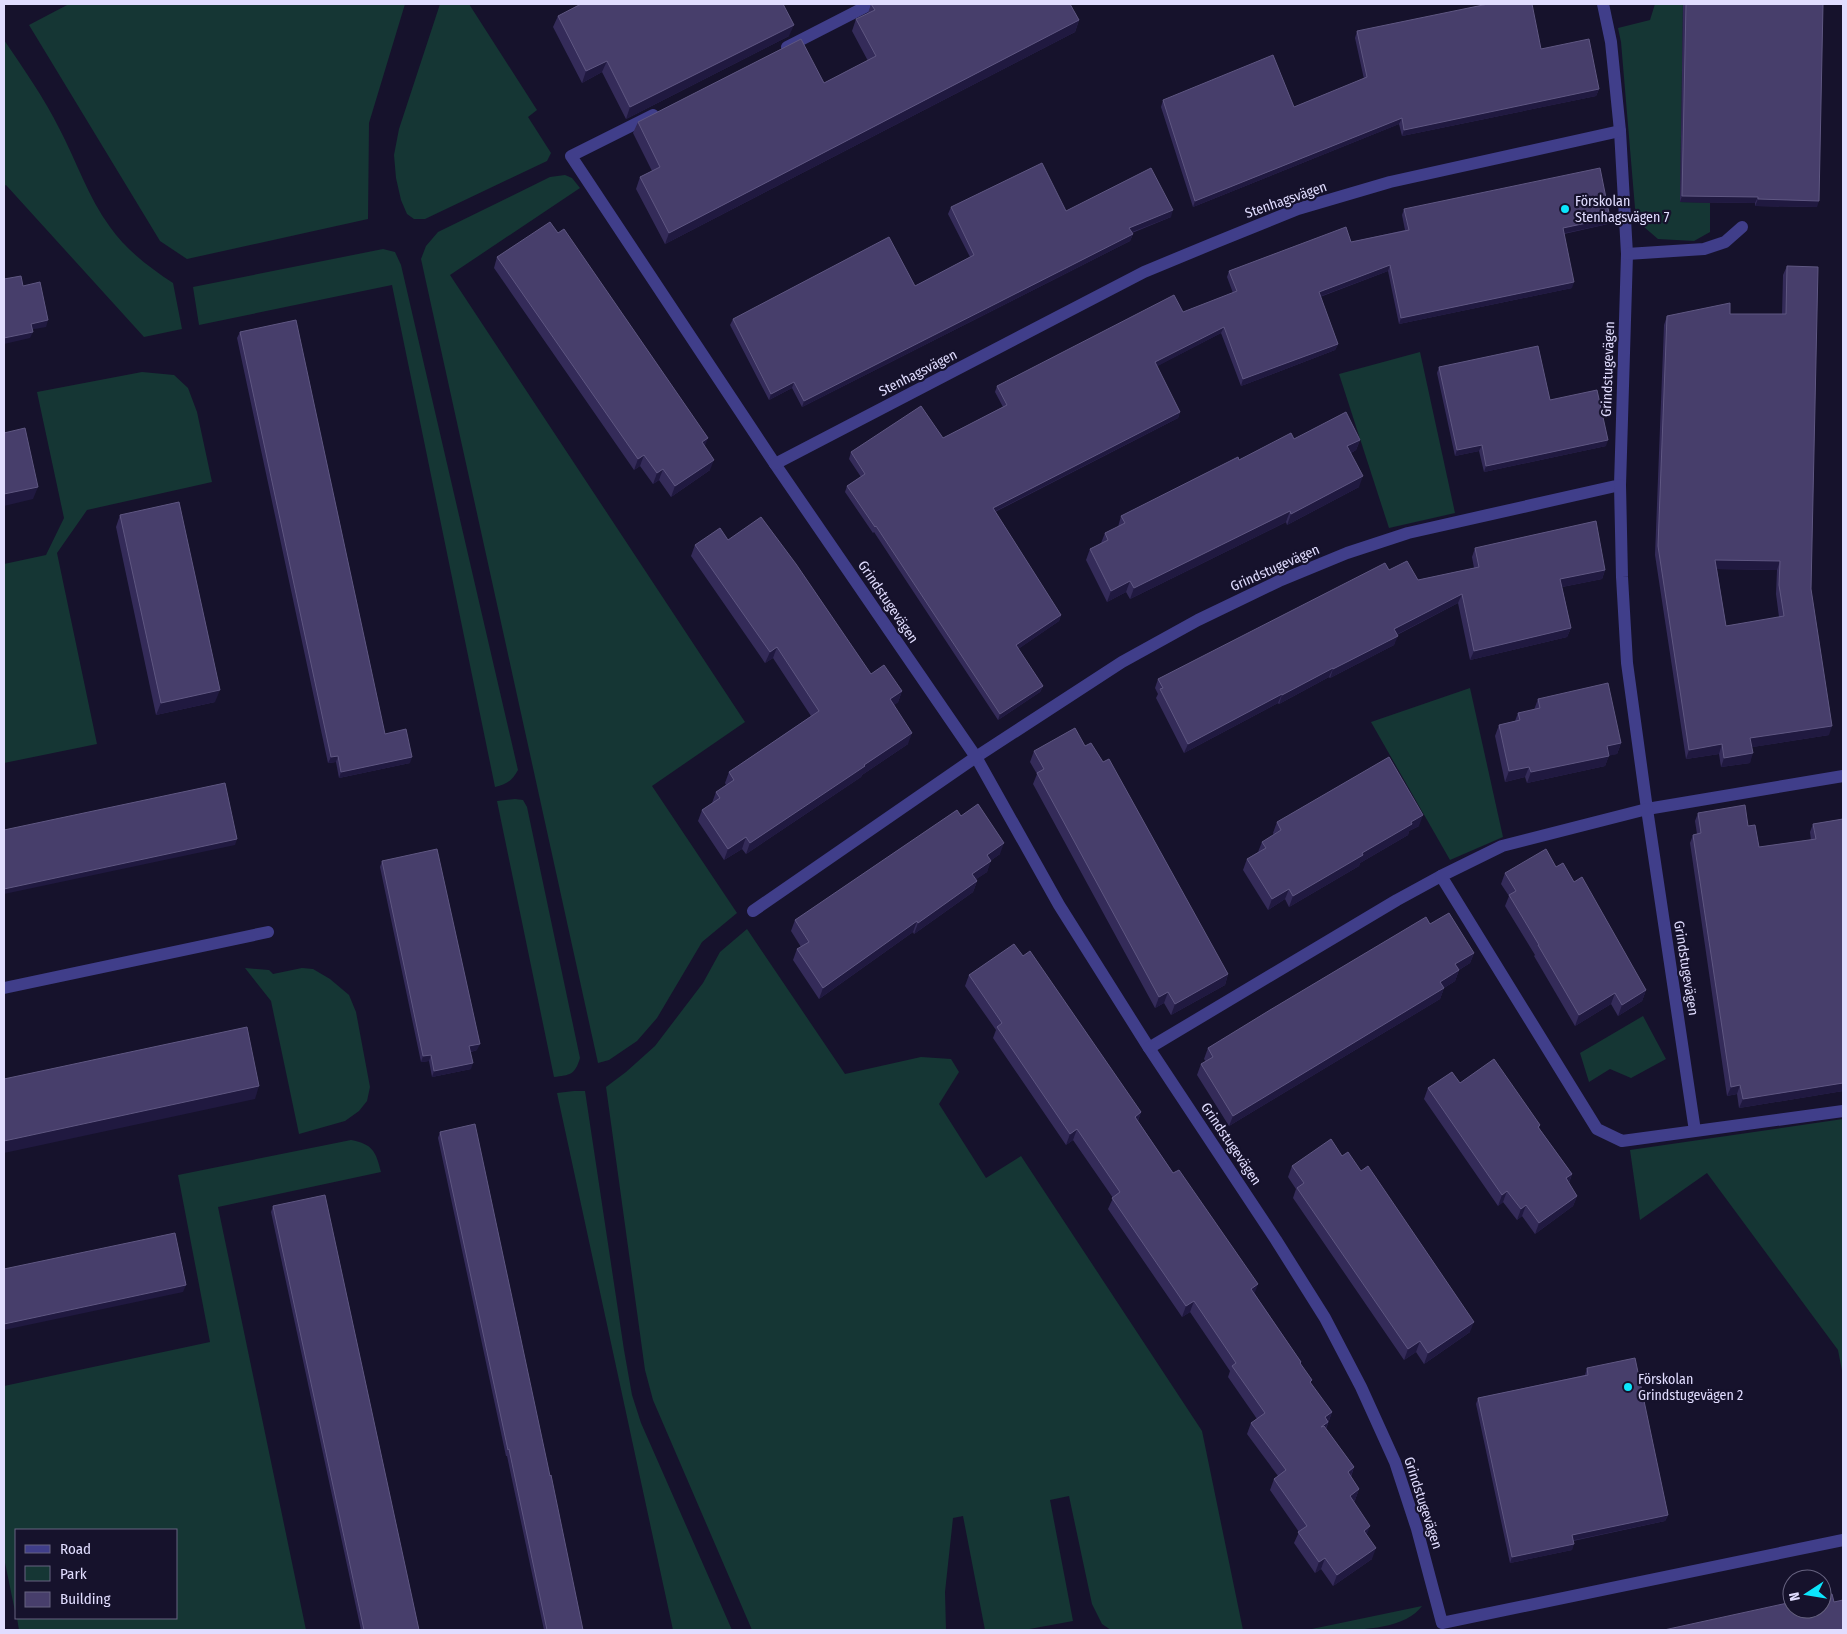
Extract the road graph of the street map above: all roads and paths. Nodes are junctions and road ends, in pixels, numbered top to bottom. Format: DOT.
graph roads {
  1 [pos="871,4"];
  2 [pos="1603,4"];
  3 [pos="775,53"];
  4 [pos="660,111"];
  5 [pos="1620,131"];
  6 [pos="1742,227"];
  7 [pos="1627,254"];
  8 [pos="775,464"];
  9 [pos="1620,485"];
  10 [pos="976,757"];
  11 [pos="1843,776"];
  12 [pos="1647,809"];
  13 [pos="1440,876"];
  14 [pos="753,911"];
  15 [pos="268,932"];
  16 [pos="4,988"];
  17 [pos="1149,1048"];
  18 [pos="1843,1112"];
  19 [pos="1696,1131"];
  20 [pos="1843,1540"];
  1 -- 3 [label="street"];
  2 -- 5 [label="street"];
  4 -- 8 [label="street"];
  5 -- 7 [label="street, Grindstugevägen"];
  5 -- 8 [label="street, Stenhagsvägen"];
  6 -- 7 [label="street"];
  7 -- 9 [label="street, Grindstugevägen"];
  8 -- 10 [label="street, Grindstugevägen"];
  9 -- 10 [label="street, Grindstugevägen"];
  9 -- 12 [label="street, Grindstugevägen"];
  10 -- 14 [label="street, Grindstugevägen"];
  10 -- 17 [label="street, Grindstugevägen"];
  11 -- 12 [label="street"];
  12 -- 13 [label="street"];
  12 -- 19 [label="street, Grindstugevägen"];
  13 -- 17 [label="street"];
  13 -- 19 [label="street"];
  15 -- 16 [label="street"];
  17 -- 20 [label="street, Grindstugevägen"];
  18 -- 19 [label="street"];
}
